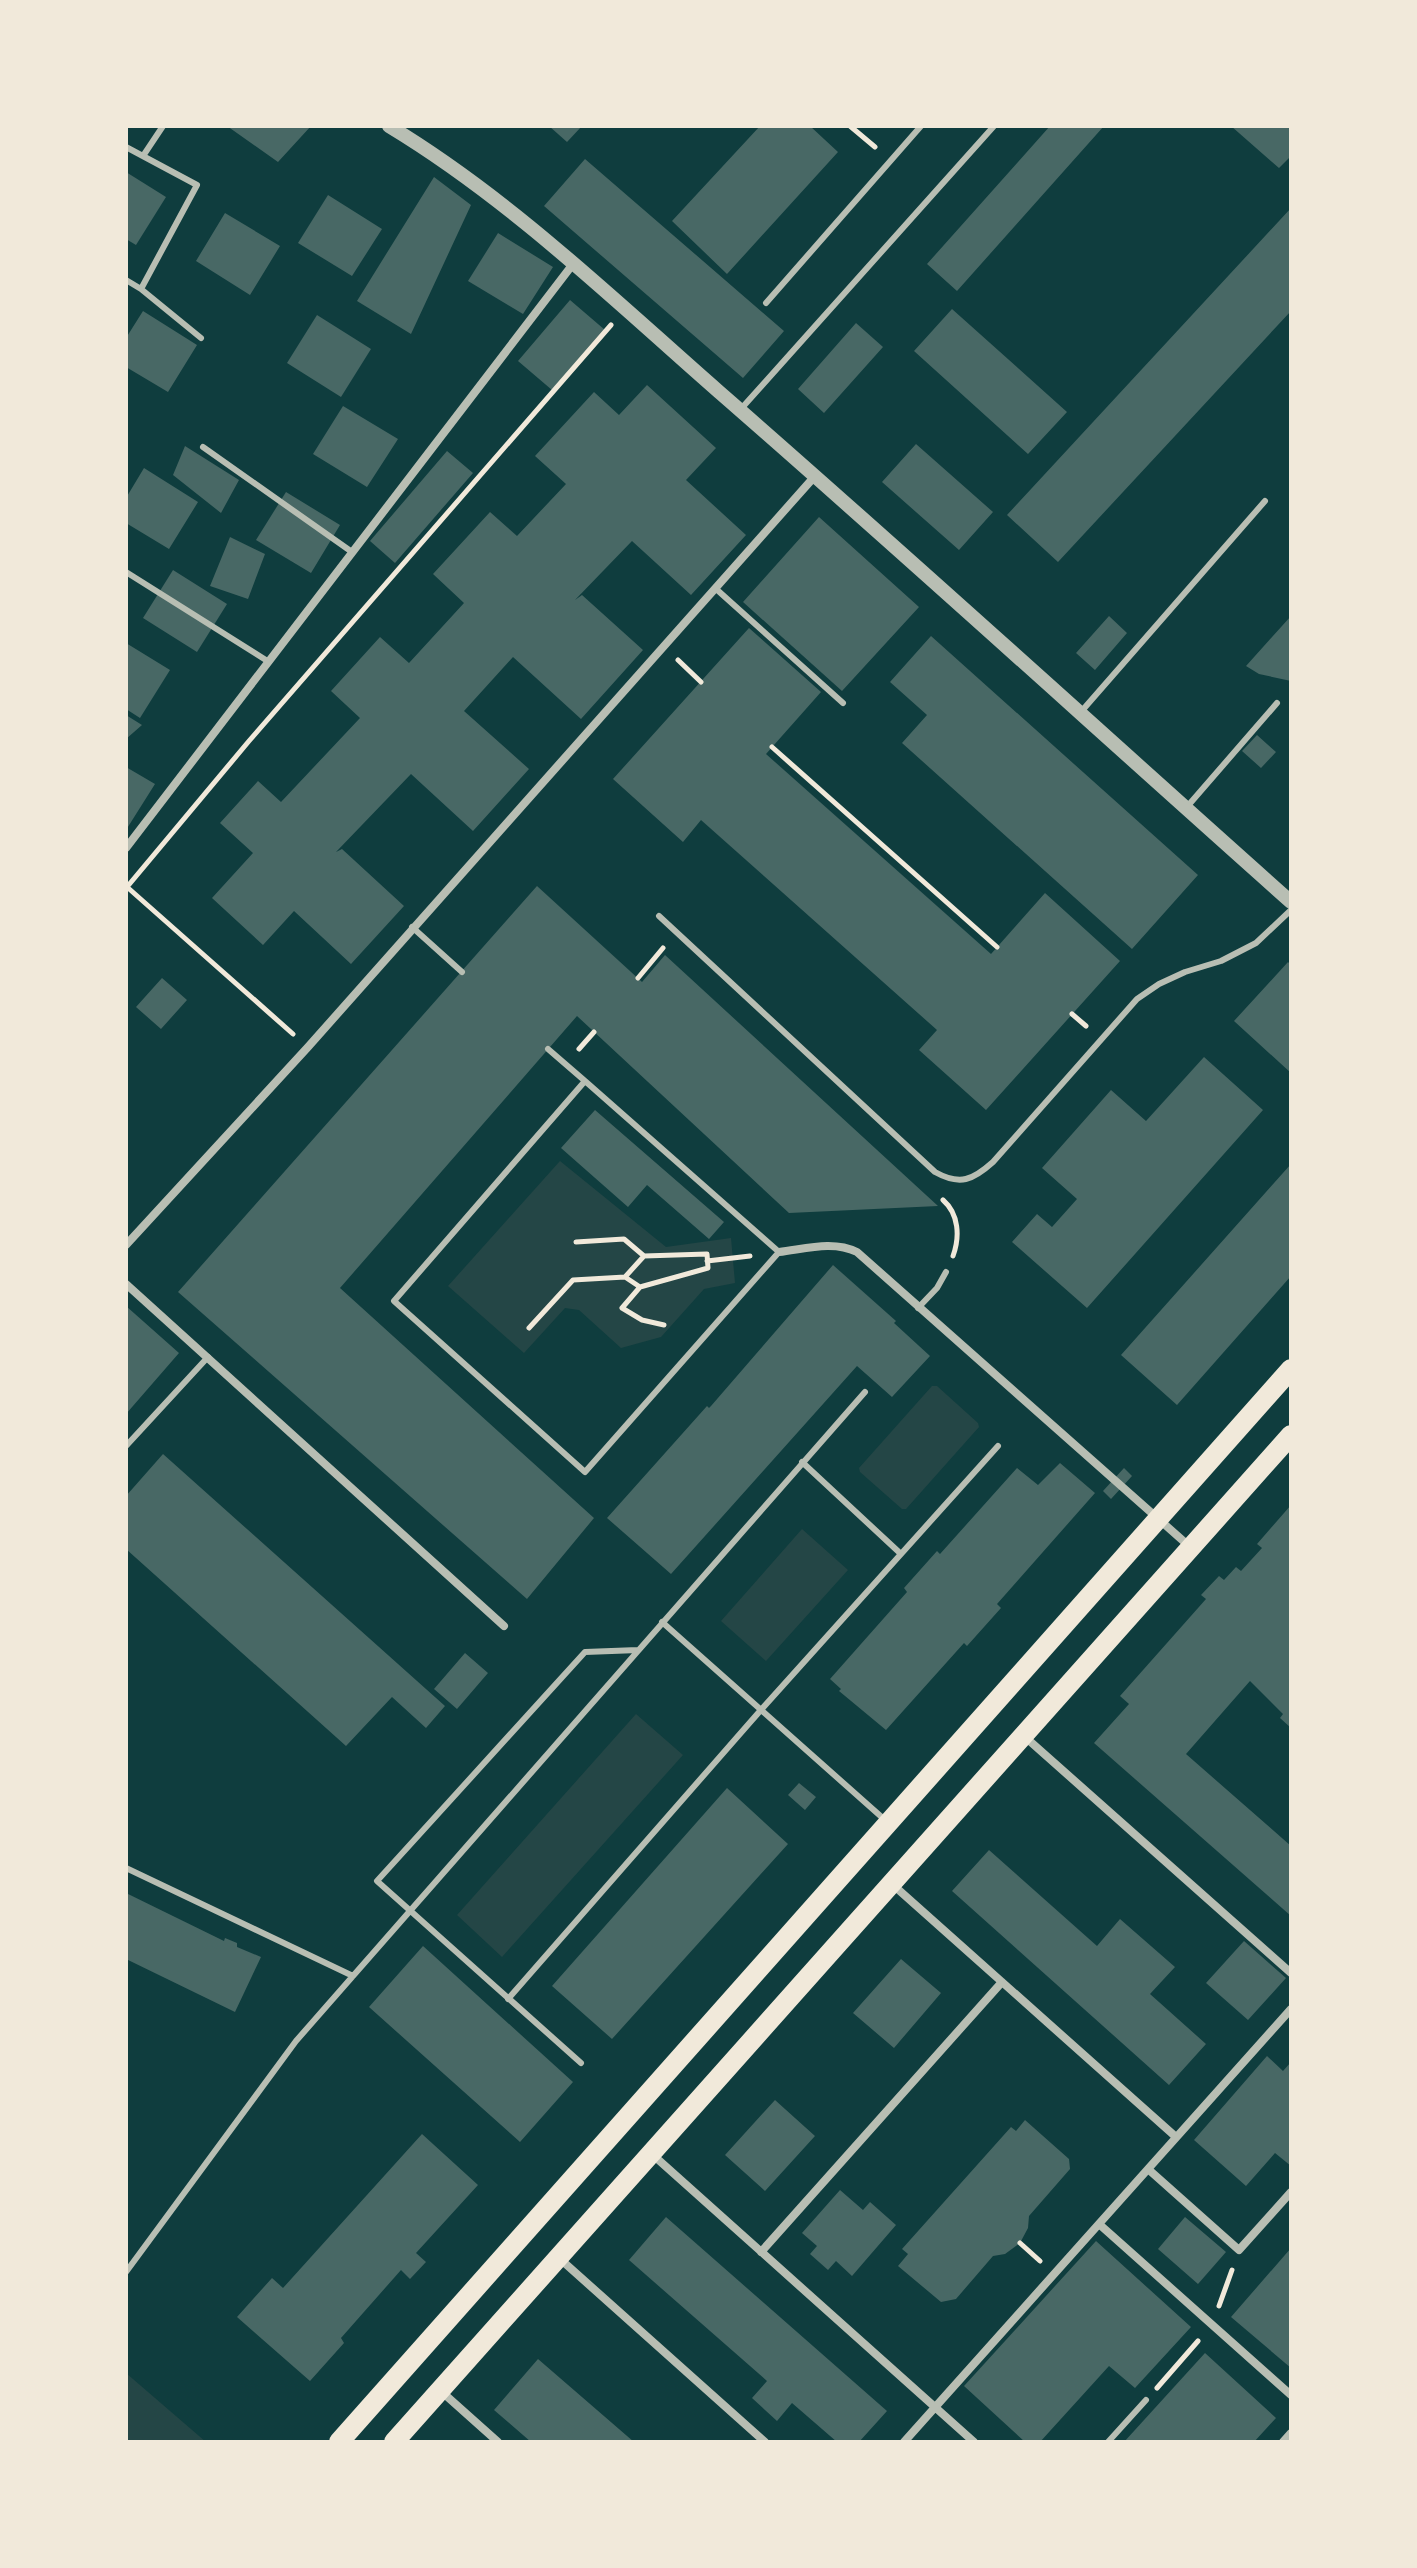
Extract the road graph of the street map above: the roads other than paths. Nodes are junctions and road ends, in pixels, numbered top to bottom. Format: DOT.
graph roads {
  1 [pos="163,126"];
  2 [pos="389,126"];
  3 [pos="921,126"];
  4 [pos="994,126"];
  5 [pos="126,147"];
  6 [pos="143,156"];
  7 [pos="573,264"];
  8 [pos="126,280"];
  9 [pos="141,289"];
  10 [pos="766,303"];
  11 [pos="201,338"];
  12 [pos="740,410"];
  13 [pos="203,447"];
  14 [pos="816,475"];
  15 [pos="1265,501"];
  16 [pos="352,552"];
  17 [pos="126,572"];
  18 [pos="715,587"];
  19 [pos="269,662"];
  20 [pos="843,703"];
  21 [pos="1277,703"];
  22 [pos="1080,713"];
  23 [pos="1186,808"];
  24 [pos="126,848"];
  25 [pos="1291,902"];
  26 [pos="1291,910"];
  27 [pos="659,916"];
  28 [pos="412,927"];
  29 [pos="462,972"];
  30 [pos="548,1049"];
  31 [pos="585,1081"];
  32 [pos="126,1245"];
  33 [pos="779,1252"];
  34 [pos="946,1272"];
  35 [pos="126,1284"];
  36 [pos="918,1308"];
  37 [pos="208,1357"];
  38 [pos="1291,1369"];
  39 [pos="865,1392"];
  40 [pos="1291,1435"];
  41 [pos="126,1446"];
  42 [pos="998,1446"];
  43 [pos="802,1462"];
  44 [pos="1157,1518"];
  45 [pos="1190,1547"];
  46 [pos="901,1554"];
  47 [pos="662,1622"];
  48 [pos="504,1626"];
  49 [pos="638,1650"];
  50 [pos="760,1711"];
  51 [pos="1023,1736"];
  52 [pos="888,1822"];
  53 [pos="126,1868"];
  54 [pos="891,1883"];
  55 [pos="409,1911"];
  56 [pos="1291,1973"];
  57 [pos="353,1976"];
  58 [pos="1002,1982"];
  59 [pos="508,1999"];
  60 [pos="1291,2009"];
  61 [pos="581,2063"];
  62 [pos="1176,2137"];
  63 [pos="652,2153"];
  64 [pos="1148,2169"];
  65 [pos="1291,2192"];
  66 [pos="1099,2224"];
  67 [pos="761,2252"];
  68 [pos="559,2258"];
  69 [pos="126,2272"];
  70 [pos="441,2390"];
  71 [pos="1291,2395"];
  72 [pos="1146,2400"];
  73 [pos="936,2407"];
  74 [pos="1291,2433"];
  75 [pos="339,2442"];
  76 [pos="394,2442"];
  77 [pos="498,2442"];
  78 [pos="765,2442"];
  79 [pos="904,2442"];
  80 [pos="974,2442"];
  81 [pos="1108,2442"];
  82 [pos="1283,2442"];
  1 -- 6 [label="lane"];
  2 -- 7 [label="street"];
  3 -- 10 [label="lane"];
  4 -- 12 [label="lane"];
  5 -- 6 [label="lane"];
  6 -- 9 [label="lane"];
  7 -- 12 [label="street"];
  7 -- 16 [label="street"];
  8 -- 9 [label="lane"];
  9 -- 11 [label="lane"];
  12 -- 14 [label="street"];
  13 -- 16 [label="lane"];
  14 -- 18 [label="street"];
  14 -- 22 [label="street"];
  15 -- 22 [label="lane"];
  16 -- 19 [label="street"];
  17 -- 19 [label="lane"];
  18 -- 20 [label="lane"];
  18 -- 28 [label="street"];
  19 -- 24 [label="street"];
  21 -- 23 [label="lane"];
  22 -- 23 [label="street"];
  23 -- 25 [label="street"];
  26 -- 27 [label="lane"];
  28 -- 29 [label="lane"];
  28 -- 32 [label="street"];
  30 -- 31 [label="lane"];
  31 -- 33 [label="lane"];
  31 -- 33 [label="lane"];
  33 -- 36 [label="street"];
  34 -- 36 [label="lane"];
  35 -- 37 [label="street"];
  36 -- 44 [label="street"];
  37 -- 41 [label="lane"];
  37 -- 48 [label="street"];
  38 -- 44 [label="main road"];
  39 -- 43 [label="lane"];
  40 -- 45 [label="main road"];
  42 -- 46 [label="lane"];
  43 -- 46 [label="lane"];
  43 -- 47 [label="lane"];
  44 -- 45 [label="street"];
  44 -- 52 [label="main road"];
  45 -- 51 [label="main road"];
  46 -- 50 [label="lane"];
  47 -- 49 [label="lane"];
  47 -- 50 [label="lane"];
  49 -- 55 [label="lane"];
  49 -- 55 [label="lane"];
  50 -- 52 [label="lane"];
  50 -- 59 [label="lane"];
  51 -- 54 [label="main road"];
  51 -- 56 [label="street"];
  52 -- 75 [label="main road"];
  53 -- 57 [label="lane"];
  54 -- 58 [label="street"];
  54 -- 63 [label="main road"];
  55 -- 57 [label="lane"];
  55 -- 59 [label="lane"];
  57 -- 69 [label="lane"];
  58 -- 62 [label="street"];
  58 -- 67 [label="street"];
  59 -- 61 [label="lane"];
  60 -- 62 [label="street"];
  62 -- 64 [label="street"];
  63 -- 67 [label="street"];
  63 -- 68 [label="main road"];
  64 -- 65 [label="street"];
  64 -- 66 [label="street"];
  66 -- 71 [label="street"];
  66 -- 73 [label="street"];
  67 -- 73 [label="street"];
  68 -- 70 [label="main road"];
  68 -- 78 [label="street"];
  70 -- 76 [label="main road"];
  70 -- 77 [label="street"];
  72 -- 81 [label="lane"];
  73 -- 79 [label="street"];
  73 -- 80 [label="street"];
  74 -- 82 [label="street"];
}
